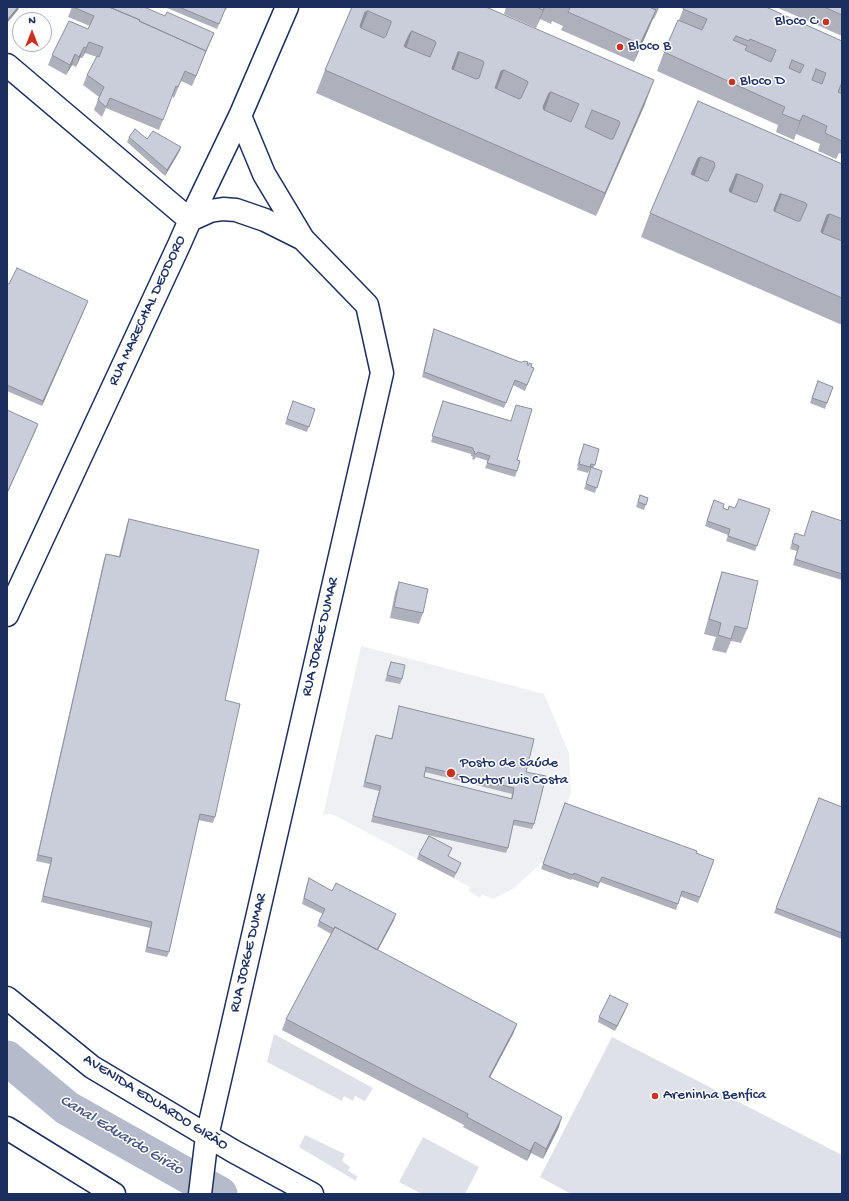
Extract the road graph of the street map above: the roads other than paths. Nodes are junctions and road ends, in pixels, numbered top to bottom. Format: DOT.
graph roads {
  1 [pos="287,7"];
  2 [pos="7,65"];
  3 [pos="240,116"];
  4 [pos="190,220"];
  5 [pos="303,239"];
  6 [pos="7,615"];
  7 [pos="7,998"];
  8 [pos="7,1128"];
  9 [pos="207,1136"];
  10 [pos="114,1194"];
  11 [pos="200,1194"];
  12 [pos="312,1194"];
  1 -- 3 [label="street, RUA MARECHAL DEODORO"];
  2 -- 4 [label="street"];
  3 -- 4 [label="street, RUA MARECHAL DEODORO"];
  3 -- 5 [label="street, RUA JORGE DUMAR"];
  4 -- 5 [label="street"];
  4 -- 6 [label="street, RUA MARECHAL DEODORO"];
  5 -- 9 [label="street, RUA JORGE DUMAR"];
  7 -- 9 [label="street, AVENIDA EDUARDO GIRÃO"];
  8 -- 10 [label="street"];
  9 -- 11 [label="street, RUA JORGE DUMAR"];
  9 -- 12 [label="street, AVENIDA EDUARDO GIRÃO"];
}
